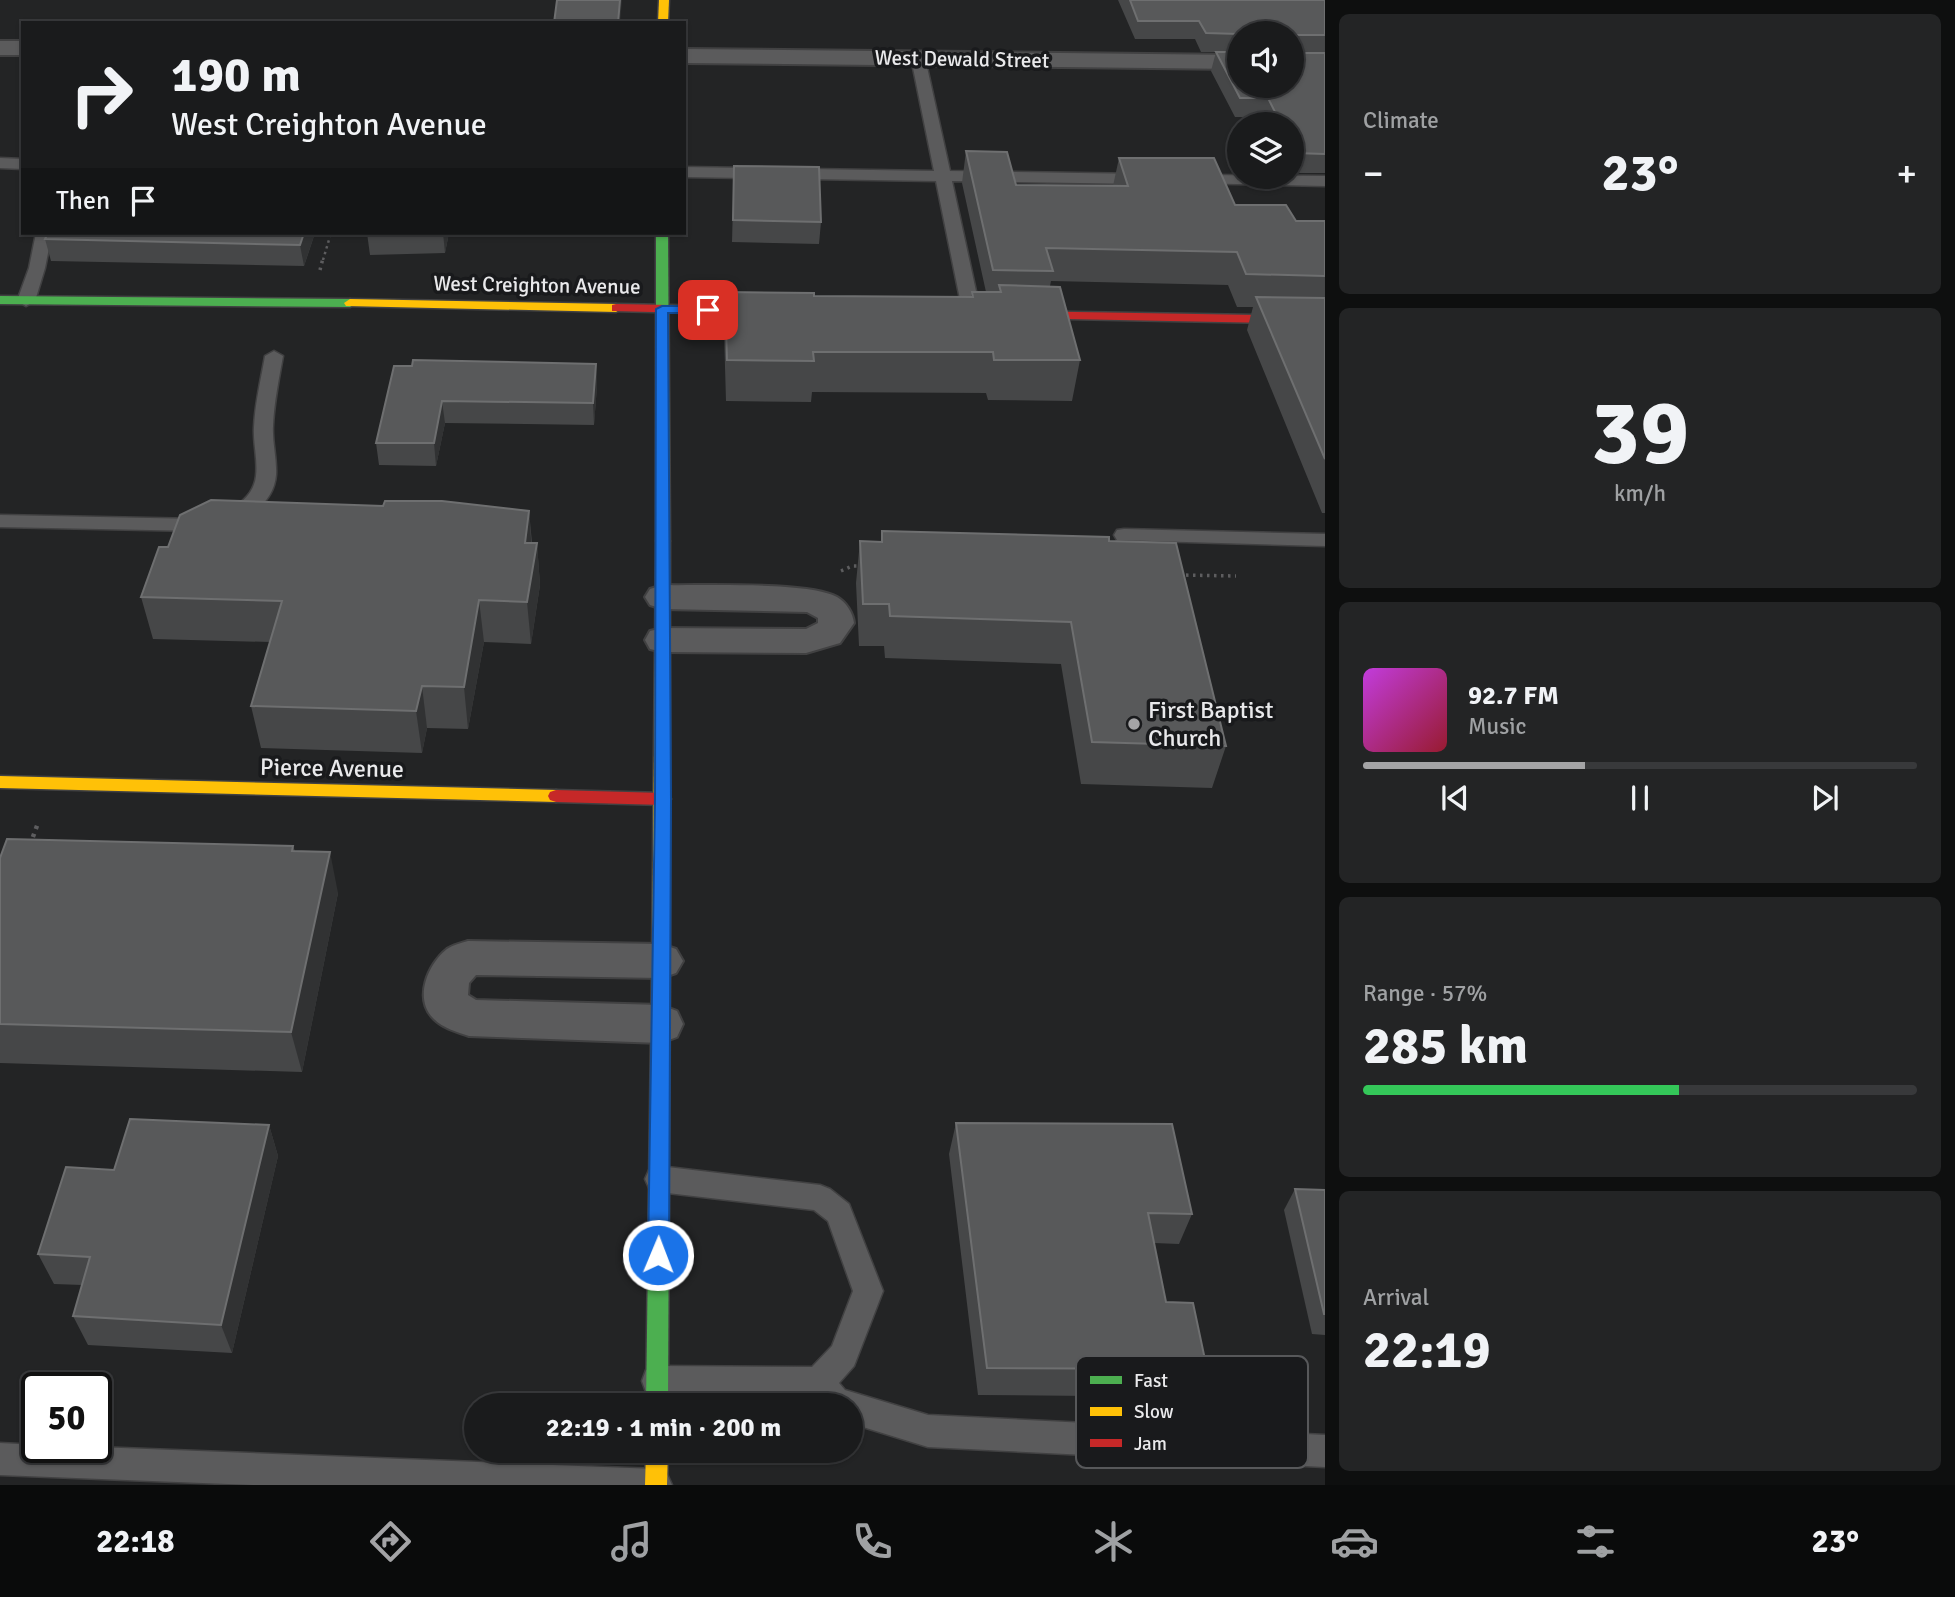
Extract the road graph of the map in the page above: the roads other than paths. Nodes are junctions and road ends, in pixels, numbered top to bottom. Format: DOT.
graph roads {
  1 [pos="664,0"];
  2 [pos="663,21"];
  3 [pos="0,48"];
  4 [pos="21,48"];
  5 [pos="686,56"];
  6 [pos="918,58"];
  7 [pos="1227,62"];
  8 [pos="0,163"];
  9 [pos="21,163"];
  10 [pos="686,172"];
  11 [pos="941,176"];
  12 [pos="1325,181"];
  13 [pos="44,235"];
  14 [pos="662,235"];
  15 [pos="0,300"];
  16 [pos="26,301"];
  17 [pos="662,309"];
  18 [pos="794,311"];
  19 [pos="978,314"];
  20 [pos="1325,320"];
  21 [pos="274,356"];
  22 [pos="0,521"];
  23 [pos="1124,536"];
  24 [pos="1325,540"];
  25 [pos="663,597"];
  26 [pos="663,640"];
  27 [pos="0,782"];
  28 [pos="663,799"];
  29 [pos="661,961"];
  30 [pos="661,1024"];
  31 [pos="659,1178"];
  32 [pos="819,1382"];
  33 [pos="657,1393"];
  34 [pos="828,1393"];
  35 [pos="863,1411"];
  36 [pos="1076,1438"];
  37 [pos="0,1459"];
  38 [pos="657,1463"];
  39 [pos="656,1485"];
  1 -- 2 [label="street"];
  3 -- 4 [label="street"];
  5 -- 6 [label="street, West Dewald Street"];
  6 -- 7 [label="street, West Dewald Street"];
  6 -- 11 [label="lane"];
  8 -- 9 [label="lane"];
  10 -- 11 [label="lane"];
  11 -- 12 [label="lane"];
  11 -- 19 [label="lane"];
  13 -- 16 [label="lane"];
  14 -- 17 [label="street"];
  15 -- 16 [label="street, West Creighton Avenue"];
  16 -- 17 [label="street, West Creighton Avenue"];
  17 -- 18 [label="street, West Creighton Avenue"];
  17 -- 25 [label="street"];
  19 -- 20 [label="street"];
  21 -- 22 [label="lane"];
  23 -- 24 [label="lane"];
  25 -- 26 [label="street"];
  25 -- 26 [label="street"];
  26 -- 28 [label="street"];
  27 -- 28 [label="street, Pierce Avenue"];
  28 -- 29 [label="street"];
  29 -- 30 [label="street"];
  29 -- 30 [label="street"];
  30 -- 31 [label="street"];
  31 -- 32 [label="lane"];
  31 -- 33 [label="street"];
  32 -- 33 [label="lane"];
  32 -- 34 [label="lane"];
  35 -- 36 [label="lane"];
  37 -- 39 [label="lane"];
  38 -- 39 [label="street"];
}
